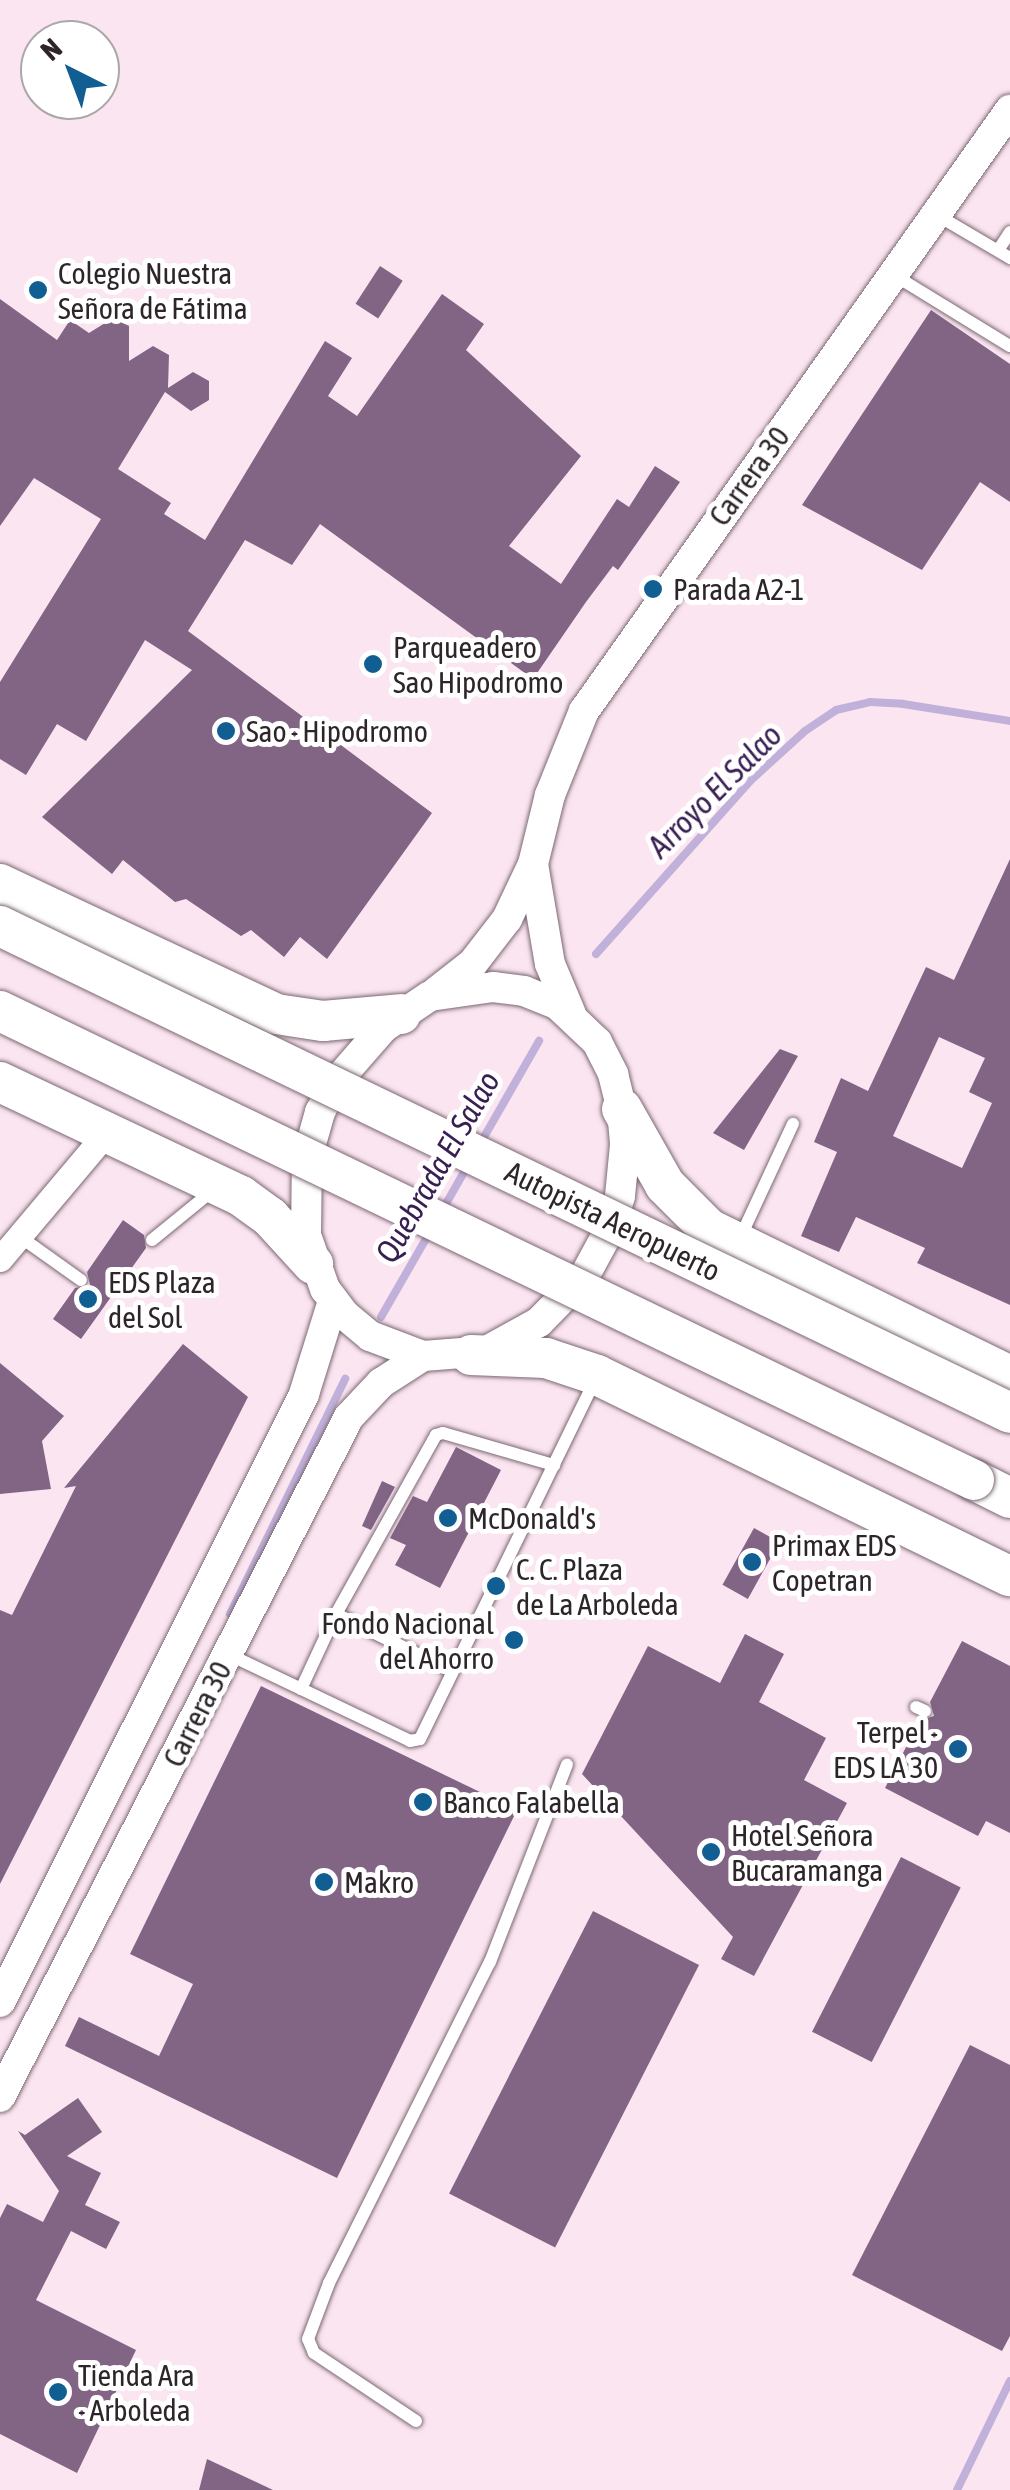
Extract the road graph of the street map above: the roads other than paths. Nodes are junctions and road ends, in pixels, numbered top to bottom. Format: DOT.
graph roads {
  1 [pos="1010,110"];
  2 [pos="937,215"];
  3 [pos="1010,232"];
  4 [pos="1004,253"];
  5 [pos="894,275"];
  6 [pos="1010,346"];
  7 [pos="533,864"];
  8 [pos="0,884"];
  9 [pos="0,926"];
  10 [pos="416,1005"];
  11 [pos="0,1011"];
  12 [pos="571,1014"];
  13 [pos="0,1082"];
  14 [pos="622,1109"];
  15 [pos="793,1124"];
  16 [pos="106,1132"];
  17 [pos="220,1185"];
  18 [pos="20,1236"];
  19 [pos="152,1240"];
  20 [pos="738,1245"];
  21 [pos="0,1260"];
  22 [pos="313,1264"];
  23 [pos="81,1280"];
  24 [pos="332,1302"];
  25 [pos="471,1355"];
  26 [pos="423,1356"];
  27 [pos="597,1375"];
  28 [pos="1010,1376"];
  29 [pos="1010,1413"];
  30 [pos="554,1465"];
  31 [pos="1010,1498"];
  32 [pos="1010,1576"];
  33 [pos="336,1614"];
  34 [pos="227,1654"];
  35 [pos="452,1671"];
  36 [pos="302,1688"];
  37 [pos="567,1766"];
  38 [pos="0,2002"];
  39 [pos="0,2097"];
  40 [pos="416,2420"];
  1 -- 2 [label="street, Carrera 30"];
  2 -- 4 [label="lane"];
  2 -- 5 [label="street, Carrera 30"];
  3 -- 4 [label="lane"];
  5 -- 6 [label="lane"];
  5 -- 7 [label="street, Carrera 30"];
  7 -- 10 [label="street, Carrera 30"];
  7 -- 12 [label="street, Carrera 30"];
  8 -- 10 [label="highway"];
  9 -- 29 [label="highway, Autopista Aeropuerto, bridge"];
  10 -- 12 [label="street"];
  10 -- 22 [label="street"];
  11 -- 31 [label="highway, bridge"];
  12 -- 14 [label="street"];
  13 -- 16 [label="highway"];
  14 -- 20 [label="highway"];
  14 -- 25 [label="street"];
  15 -- 20 [label="lane"];
  16 -- 17 [label="highway"];
  16 -- 18 [label="street"];
  17 -- 19 [label="lane"];
  17 -- 22 [label="highway"];
  18 -- 21 [label="street"];
  18 -- 23 [label="lane"];
  20 -- 28 [label="highway"];
  22 -- 24 [label="street"];
  24 -- 26 [label="street"];
  24 -- 38 [label="street, Carrera 30"];
  25 -- 26 [label="street"];
  25 -- 27 [label="highway"];
  26 -- 34 [label="street, Carrera 30"];
  27 -- 30 [label="lane"];
  27 -- 32 [label="highway"];
  30 -- 33 [label="lane"];
  30 -- 35 [label="lane"];
  33 -- 35 [label="lane"];
  33 -- 36 [label="lane"];
  34 -- 36 [label="lane"];
  34 -- 39 [label="street, Carrera 30"];
  35 -- 36 [label="lane"];
  37 -- 40 [label="lane"];
}
